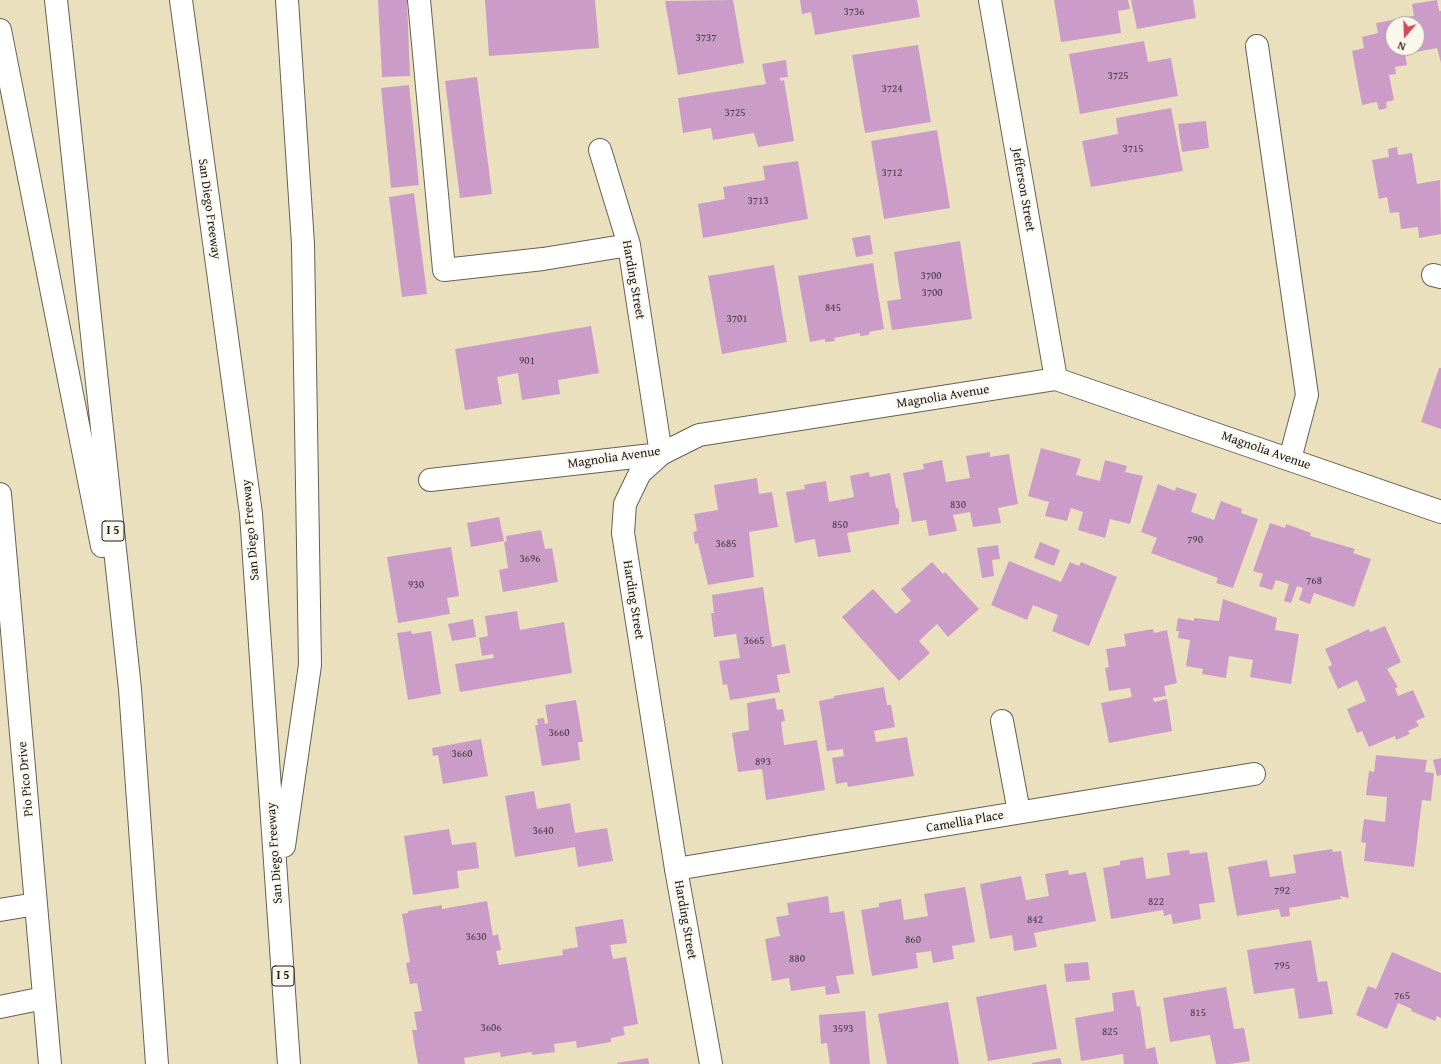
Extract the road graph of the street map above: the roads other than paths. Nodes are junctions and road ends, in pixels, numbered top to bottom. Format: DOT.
graph roads {
  1 [pos="56,0"];
  2 [pos="181,0"];
  3 [pos="287,0"];
  4 [pos="419,0"];
  5 [pos="990,0"];
  6 [pos="0,30"];
  7 [pos="1256,46"];
  8 [pos="600,150"];
  9 [pos="629,245"];
  10 [pos="1056,379"];
  11 [pos="661,454"];
  12 [pos="1290,459"];
  13 [pos="430,480"];
  14 [pos="0,494"];
  15 [pos="1441,512"];
  16 [pos="3,558"];
  17 [pos="130,689"];
  18 [pos="1002,721"];
  19 [pos="1254,774"];
  20 [pos="1019,812"];
  21 [pos="676,869"];
  22 [pos="278,889"];
  23 [pos="36,904"];
  24 [pos="0,910"];
  25 [pos="44,998"];
  26 [pos="0,1007"];
  27 [pos="50,1064"];
  28 [pos="157,1064"];
  29 [pos="289,1064"];
  30 [pos="711,1064"];
  1 -- 17 [label="main road, I 5"];
  2 -- 22 [label="main road, San Diego Freeway / I 5"];
  3 -- 22 [label="main road"];
  4 -- 9 [label="main road"];
  5 -- 10 [label="main road, Jefferson Street"];
  6 -- 17 [label="main road"];
  7 -- 12 [label="main road"];
  8 -- 9 [label="main road, Harding Street"];
  9 -- 11 [label="main road, Harding Street"];
  10 -- 11 [label="main road, Magnolia Avenue"];
  10 -- 12 [label="main road, Magnolia Avenue"];
  11 -- 13 [label="main road, Magnolia Avenue"];
  11 -- 21 [label="main road, Harding Street"];
  12 -- 15 [label="main road, Magnolia Avenue"];
  14 -- 16 [label="main road, Pio Pico Drive"];
  16 -- 23 [label="main road, Pio Pico Drive"];
  17 -- 28 [label="main road, I 5"];
  18 -- 20 [label="main road"];
  19 -- 20 [label="main road, Camellia Place"];
  20 -- 21 [label="main road, Camellia Place"];
  21 -- 30 [label="main road, Harding Street"];
  22 -- 29 [label="main road, San Diego Freeway / I 5"];
  23 -- 24 [label="main road"];
  23 -- 25 [label="main road, Pio Pico Drive"];
  25 -- 26 [label="main road"];
  25 -- 27 [label="main road, Pio Pico Drive"];
}
